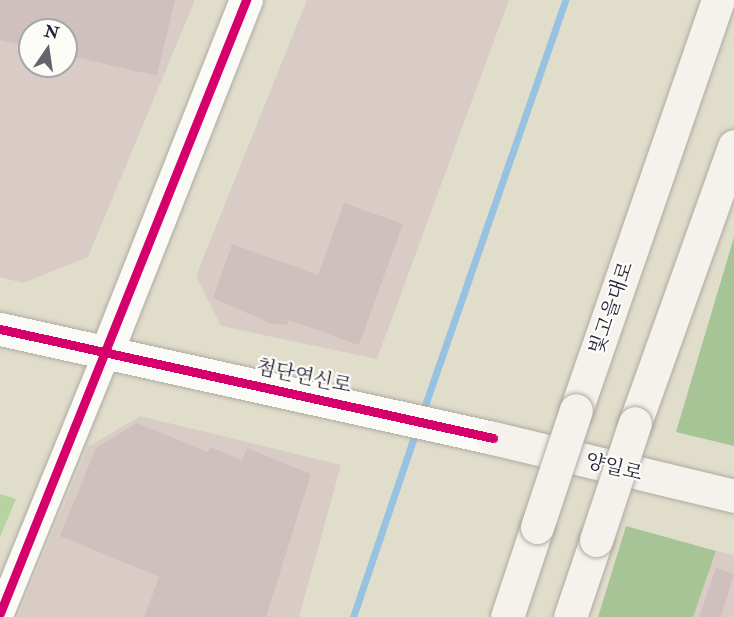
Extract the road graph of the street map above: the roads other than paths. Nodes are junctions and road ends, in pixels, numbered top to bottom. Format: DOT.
graph roads {
  1 [pos="246,0"];
  2 [pos="718,0"];
  3 [pos="734,146"];
  4 [pos="0,329"];
  5 [pos="106,353"];
  6 [pos="493,438"];
  7 [pos="734,496"];
  8 [pos="0,613"];
  9 [pos="507,617"];
  10 [pos="570,617"];
  1 -- 5 [label="street"];
  2 -- 9 [label="main road, 빛고을대로, bridge"];
  3 -- 10 [label="main road, bridge"];
  4 -- 5 [label="street, 첨단연신로"];
  5 -- 6 [label="street, 첨단연신로"];
  5 -- 8 [label="street"];
  6 -- 7 [label="main road, 양일로"];
}
